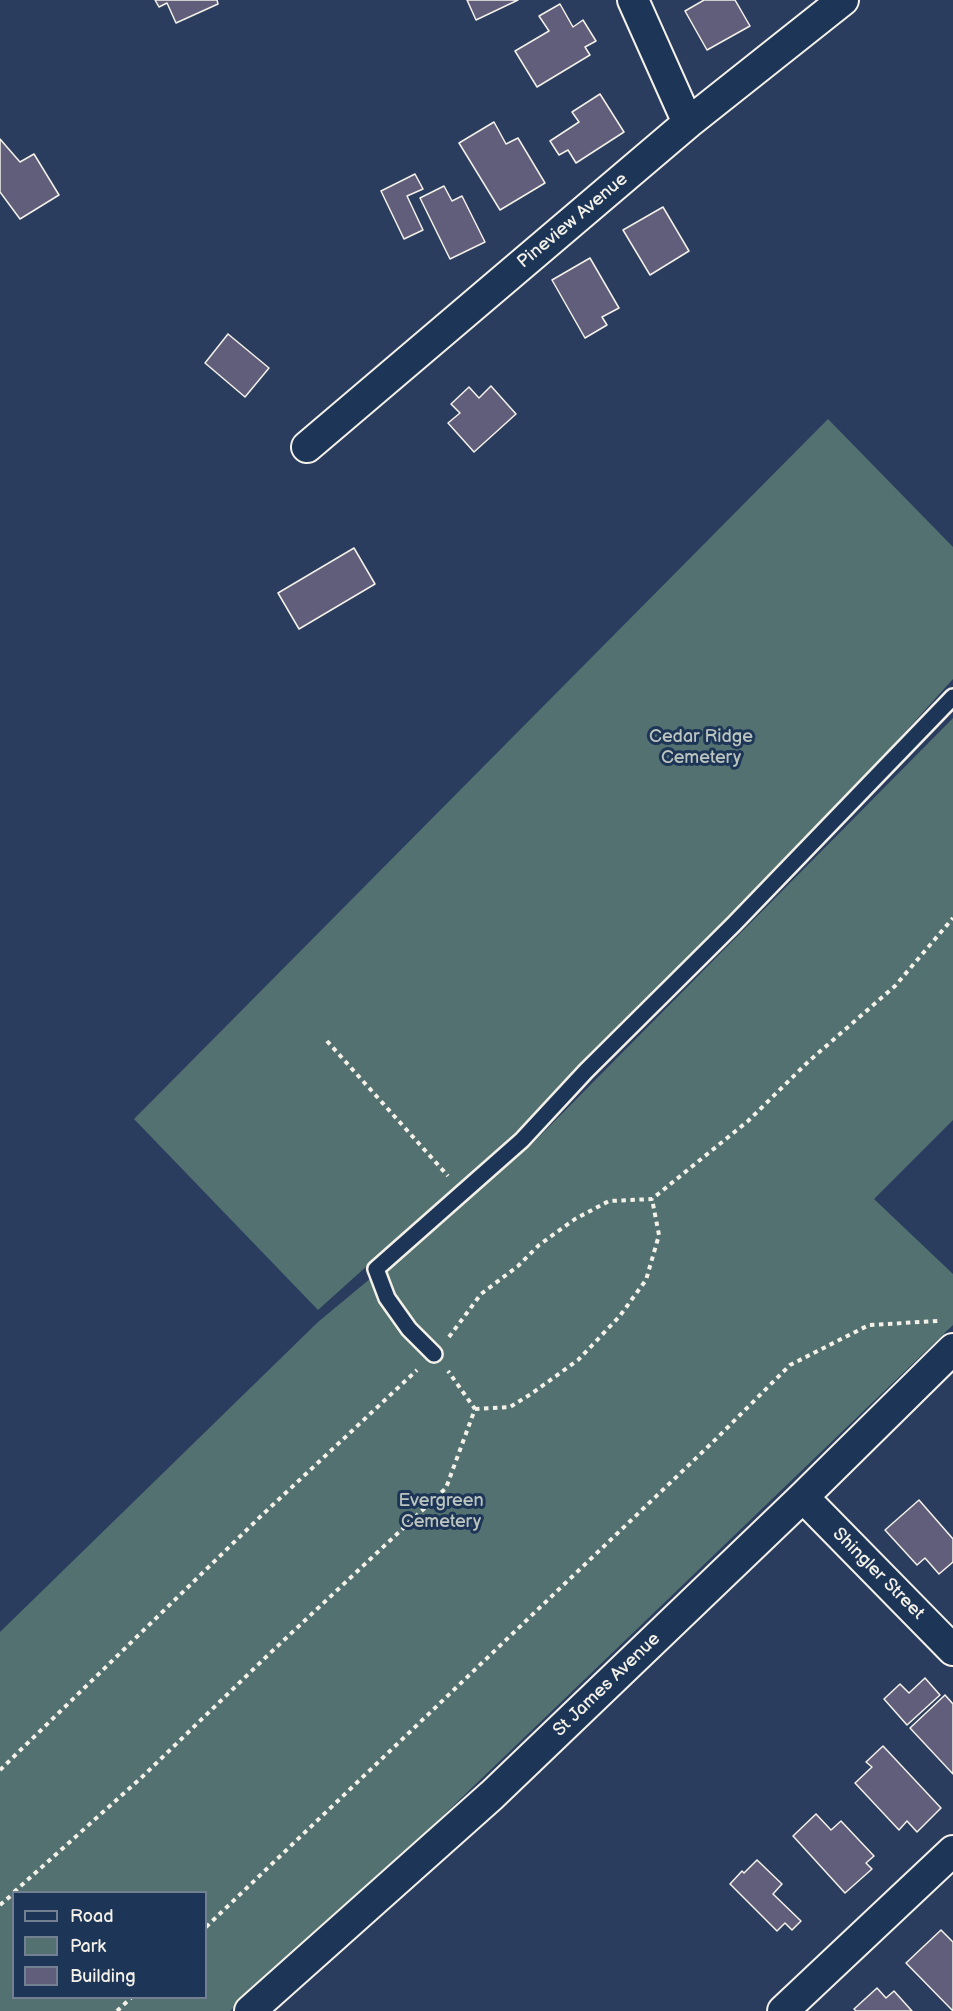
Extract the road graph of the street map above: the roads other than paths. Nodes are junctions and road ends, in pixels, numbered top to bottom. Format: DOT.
graph roads {
  1 [pos="633,0"];
  2 [pos="843,0"];
  3 [pos="688,123"];
  4 [pos="307,447"];
  5 [pos="953,697"];
  6 [pos="953,1349"];
  7 [pos="434,1354"];
  8 [pos="803,1497"];
  9 [pos="953,1650"];
  10 [pos="953,1851"];
  11 [pos="250,2011"];
  12 [pos="783,2011"];
  1 -- 3 [label="street"];
  2 -- 3 [label="street, Pineview Avenue"];
  3 -- 4 [label="street, Pineview Avenue"];
  5 -- 7 [label="lane"];
  6 -- 8 [label="street, St James Avenue"];
  8 -- 9 [label="street, Shingler Street"];
  8 -- 11 [label="street, St James Avenue"];
  10 -- 12 [label="street"];
}
